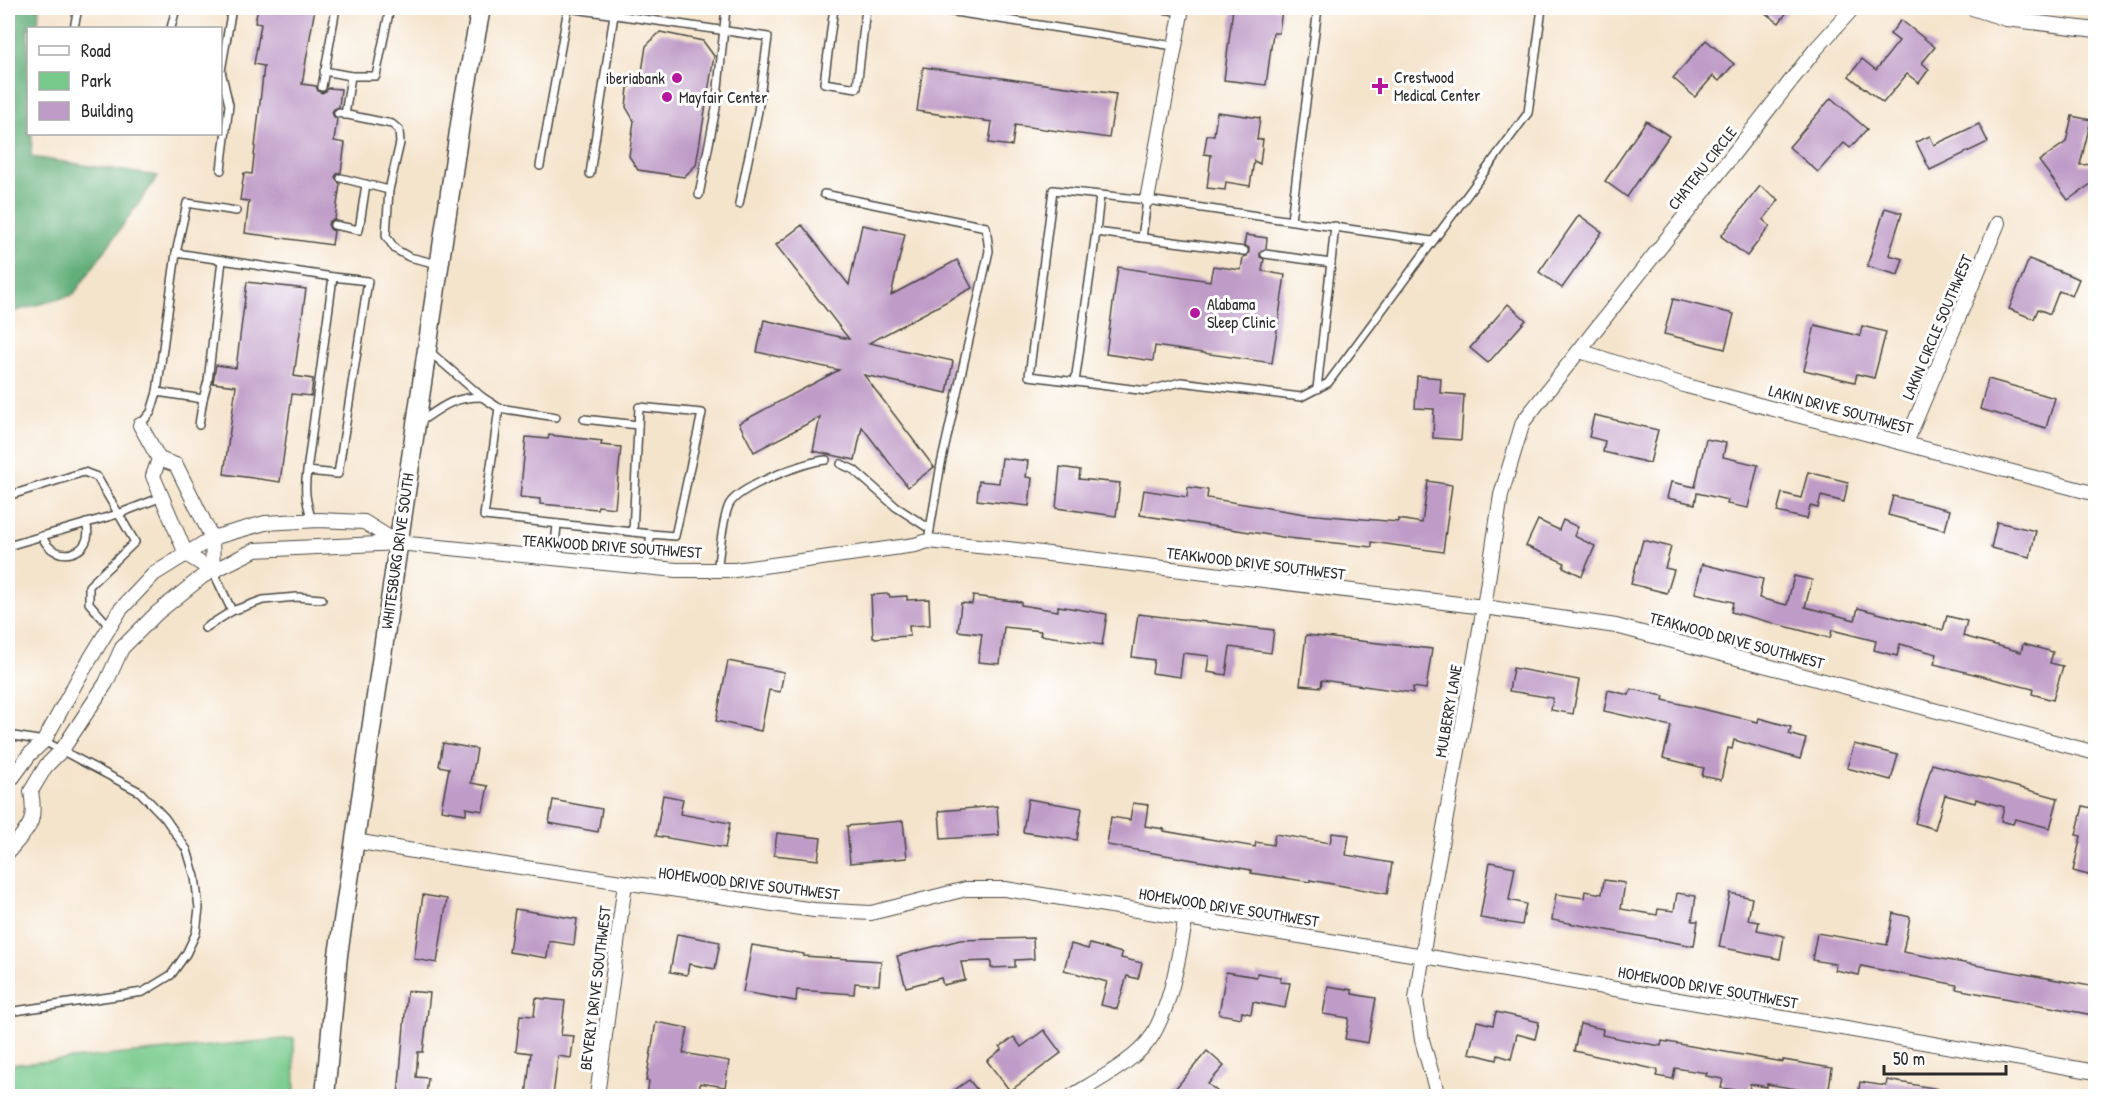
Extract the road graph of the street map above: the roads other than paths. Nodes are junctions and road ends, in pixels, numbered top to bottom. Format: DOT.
graph roads {
  1 [pos="78,8"];
  2 [pos="176,8"];
  3 [pos="232,8"];
  4 [pos="336,8"];
  5 [pos="390,8"];
  6 [pos="481,8"];
  7 [pos="726,8"];
  8 [pos="834,8"];
  9 [pos="866,8"];
  10 [pos="928,8"];
  11 [pos="1157,8"];
  12 [pos="1318,8"];
  13 [pos="1542,8"];
  14 [pos="1853,8"];
  15 [pos="1972,8"];
  16 [pos="1181,10"];
  17 [pos="615,11"];
  18 [pos="74,27"];
  19 [pos="171,27"];
  20 [pos="724,30"];
  21 [pos="2096,30"];
  22 [pos="1174,46"];
  23 [pos="222,65"];
  24 [pos="324,71"];
  25 [pos="222,75"];
  26 [pos="351,76"];
  27 [pos="322,87"];
  28 [pos="540,166"];
  29 [pos="221,170"];
  30 [pos="590,174"];
  31 [pos="341,178"];
  32 [pos="366,184"];
  33 [pos="389,190"];
  34 [pos="824,194"];
  35 [pos="699,195"];
  36 [pos="1100,195"];
  37 [pos="1147,200"];
  38 [pos="739,204"];
  39 [pos="236,211"];
  40 [pos="1291,220"];
  41 [pos="1998,223"];
  42 [pos="334,225"];
  43 [pos="1335,226"];
  44 [pos="1096,232"];
  45 [pos="1143,238"];
  46 [pos="1432,241"];
  47 [pos="1244,251"];
  48 [pos="176,253"];
  49 [pos="1265,254"];
  50 [pos="222,260"];
  51 [pos="1331,263"];
  52 [pos="440,264"];
  53 [pos="333,277"];
  54 [pos="427,349"];
  55 [pos="1580,351"];
  56 [pos="1075,382"];
  57 [pos="1317,389"];
  58 [pos="157,392"];
  59 [pos="482,397"];
  60 [pos="203,399"];
  61 [pos="499,408"];
  62 [pos="556,417"];
  63 [pos="584,419"];
  64 [pos="199,424"];
  65 [pos="140,425"];
  66 [pos="638,425"];
  67 [pos="416,426"];
  68 [pos="1906,443"];
  69 [pos="159,459"];
  70 [pos="826,460"];
  71 [pos="841,465"];
  72 [pos="307,471"];
  73 [pos="2096,494"];
  74 [pos="8,496"];
  75 [pos="162,497"];
  76 [pos="118,514"];
  77 [pos="312,521"];
  78 [pos="87,523"];
  79 [pos="557,524"];
  80 [pos="633,532"];
  81 [pos="651,534"];
  82 [pos="929,535"];
  83 [pos="42,536"];
  84 [pos="212,538"];
  85 [pos="398,543"];
  86 [pos="8,546"];
  87 [pos="186,554"];
  88 [pos="554,559"];
  89 [pos="645,568"];
  90 [pos="717,570"];
  91 [pos="213,571"];
  92 [pos="322,599"];
  93 [pos="1484,608"];
  94 [pos="232,610"];
  95 [pos="110,627"];
  96 [pos="205,628"];
  97 [pos="8,735"];
  98 [pos="44,741"];
  99 [pos="62,750"];
  100 [pos="2096,753"];
  101 [pos="8,777"];
  102 [pos="355,841"];
  103 [pos="8,852"];
  104 [pos="625,883"];
  105 [pos="1186,917"];
  106 [pos="1424,956"];
  107 [pos="8,1012"];
  108 [pos="2096,1072"];
  109 [pos="325,1096"];
  110 [pos="597,1096"];
  111 [pos="1072,1096"];
  112 [pos="1438,1096"];
  1 -- 18 [label="lane"];
  2 -- 19 [label="lane"];
  3 -- 23 [label="lane"];
  4 -- 24 [label="lane"];
  5 -- 26 [label="lane"];
  6 -- 52 [label="main road, WHITESBURG DRIVE SOUTH"];
  7 -- 20 [label="lane"];
  8 -- 9 [label="lane"];
  10 -- 22 [label="lane"];
  11 -- 16 [label="lane"];
  12 -- 40 [label="lane"];
  13 -- 46 [label="lane"];
  14 -- 55 [label="street, CHATEAU CIRCLE"];
  15 -- 21 [label="street"];
  16 -- 22 [label="street"];
  17 -- 20 [label="lane"];
  17 -- 28 [label="lane"];
  17 -- 30 [label="lane"];
  20 -- 35 [label="lane"];
  20 -- 38 [label="lane"];
  22 -- 37 [label="street"];
  24 -- 26 [label="lane"];
  24 -- 27 [label="lane"];
  25 -- 29 [label="lane"];
  26 -- 33 [label="lane"];
  31 -- 32 [label="lane"];
  32 -- 33 [label="lane"];
  32 -- 42 [label="lane"];
  33 -- 52 [label="lane"];
  34 -- 82 [label="lane"];
  36 -- 37 [label="lane"];
  36 -- 44 [label="lane"];
  36 -- 56 [label="lane"];
  37 -- 40 [label="lane"];
  37 -- 45 [label="lane"];
  39 -- 48 [label="lane"];
  40 -- 43 [label="lane"];
  41 -- 68 [label="street, LAKIN CIRCLE SOUTHWEST"];
  43 -- 46 [label="lane"];
  43 -- 51 [label="lane"];
  44 -- 45 [label="lane"];
  44 -- 56 [label="lane"];
  45 -- 47 [label="lane"];
  46 -- 57 [label="lane"];
  48 -- 50 [label="lane"];
  48 -- 58 [label="lane"];
  49 -- 51 [label="lane"];
  50 -- 53 [label="lane"];
  50 -- 60 [label="lane"];
  51 -- 57 [label="lane"];
  52 -- 54 [label="main road, WHITESBURG DRIVE SOUTH"];
  53 -- 72 [label="lane"];
  53 -- 72 [label="lane"];
  54 -- 59 [label="lane"];
  54 -- 67 [label="main road, WHITESBURG DRIVE SOUTH"];
  55 -- 68 [label="street, LAKIN DRIVE SOUTHWEST"];
  55 -- 93 [label="street, MULBERRY LANE"];
  56 -- 57 [label="lane"];
  58 -- 60 [label="lane"];
  58 -- 65 [label="lane"];
  59 -- 61 [label="lane"];
  59 -- 67 [label="lane"];
  60 -- 64 [label="lane"];
  61 -- 62 [label="lane"];
  61 -- 79 [label="lane"];
  63 -- 66 [label="lane"];
  65 -- 69 [label="street"];
  66 -- 80 [label="lane"];
  66 -- 81 [label="lane"];
  67 -- 85 [label="main road, WHITESBURG DRIVE SOUTH"];
  68 -- 73 [label="street, LAKIN DRIVE SOUTHWEST"];
  69 -- 75 [label="street"];
  69 -- 84 [label="street"];
  70 -- 90 [label="lane"];
  71 -- 82 [label="lane"];
  72 -- 77 [label="lane"];
  74 -- 76 [label="lane"];
  75 -- 76 [label="lane"];
  75 -- 87 [label="street"];
  76 -- 78 [label="lane"];
  76 -- 95 [label="lane"];
  77 -- 84 [label="street"];
  77 -- 85 [label="street"];
  78 -- 83 [label="lane"];
  78 -- 83 [label="lane"];
  79 -- 80 [label="lane"];
  79 -- 88 [label="lane"];
  80 -- 81 [label="lane"];
  81 -- 89 [label="lane"];
  82 -- 90 [label="street, TEAKWOOD DRIVE SOUTHWEST"];
  82 -- 93 [label="street, TEAKWOOD DRIVE SOUTHWEST"];
  83 -- 86 [label="lane"];
  84 -- 87 [label="street"];
  84 -- 91 [label="street"];
  85 -- 88 [label="street, TEAKWOOD DRIVE SOUTHWEST"];
  85 -- 91 [label="street, TEAKWOOD DRIVE SOUTHWEST"];
  85 -- 102 [label="main road, WHITESBURG DRIVE SOUTH"];
  87 -- 91 [label="street"];
  87 -- 95 [label="street"];
  88 -- 89 [label="street, TEAKWOOD DRIVE SOUTHWEST"];
  89 -- 90 [label="street, TEAKWOOD DRIVE SOUTHWEST"];
  91 -- 94 [label="lane"];
  91 -- 99 [label="street, TEAKWOOD DRIVE SOUTHWEST"];
  92 -- 94 [label="lane"];
  93 -- 100 [label="street, TEAKWOOD DRIVE SOUTHWEST"];
  93 -- 106 [label="street, MULBERRY LANE"];
  94 -- 96 [label="lane"];
  95 -- 98 [label="street"];
  97 -- 98 [label="lane"];
  98 -- 99 [label="lane"];
  98 -- 101 [label="street"];
  99 -- 103 [label="street, TEAKWOOD DRIVE SOUTHWEST"];
  99 -- 107 [label="lane"];
  102 -- 104 [label="street, HOMEWOOD DRIVE SOUTHWEST"];
  102 -- 109 [label="main road, WHITESBURG DRIVE SOUTH"];
  104 -- 105 [label="street, HOMEWOOD DRIVE SOUTHWEST"];
  104 -- 110 [label="street, BEVERLY DRIVE SOUTHWEST"];
  105 -- 106 [label="street, HOMEWOOD DRIVE SOUTHWEST"];
  105 -- 111 [label="street"];
  106 -- 108 [label="street, HOMEWOOD DRIVE SOUTHWEST"];
  106 -- 112 [label="street, MULBERRY LANE"];
}
